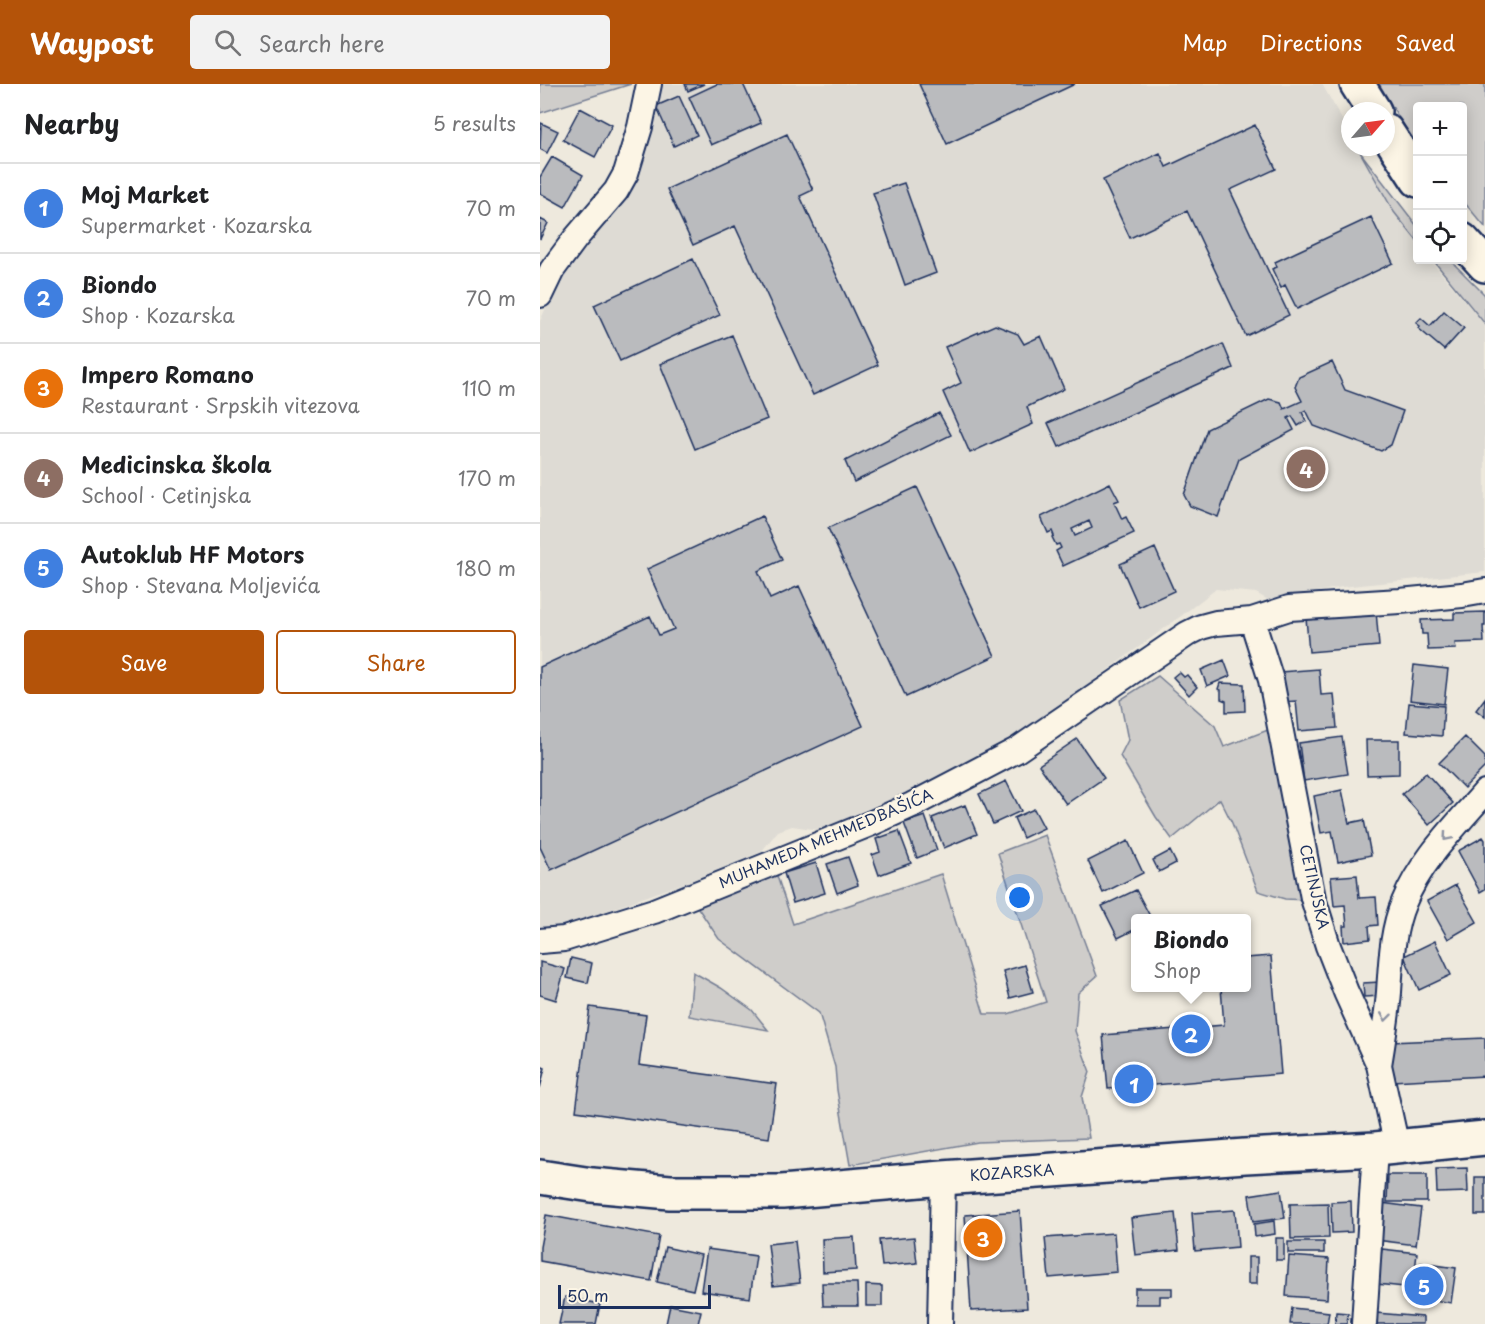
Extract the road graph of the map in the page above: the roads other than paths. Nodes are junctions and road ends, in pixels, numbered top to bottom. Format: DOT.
graph roads {
  1 [pos="649,84"];
  2 [pos="1357,84"];
  3 [pos="1368,102"];
  4 [pos="1395,145"];
  5 [pos="1413,172"];
  6 [pos="1467,245"];
  7 [pos="1485,265"];
  8 [pos="540,296"];
  9 [pos="1485,591"];
  10 [pos="1252,620"];
  11 [pos="1485,792"];
  12 [pos="540,941"];
  13 [pos="1379,1065"];
  14 [pos="1485,1138"];
  15 [pos="1386,1148"];
  16 [pos="943,1178"];
  17 [pos="541,1183"];
  18 [pos="940,1324"];
  19 [pos="1364,1324"];
  1 -- 8 [label="street"];
  2 -- 3 [label="main road"];
  4 -- 5 [label="main road"];
  6 -- 7 [label="main road"];
  9 -- 10 [label="street, MUHAMEDA MEHMEDBAŠIĆA"];
  10 -- 12 [label="street, MUHAMEDA MEHMEDBAŠIĆA"];
  10 -- 13 [label="street, CETINJSKA"];
  11 -- 13 [label="street, one-way"];
  13 -- 15 [label="street, CETINJSKA"];
  14 -- 15 [label="main road, KOZARSKA"];
  15 -- 16 [label="main road, KOZARSKA"];
  15 -- 19 [label="street, CETINJSKA"];
  16 -- 17 [label="main road, KOZARSKA"];
  16 -- 18 [label="street"];
}
